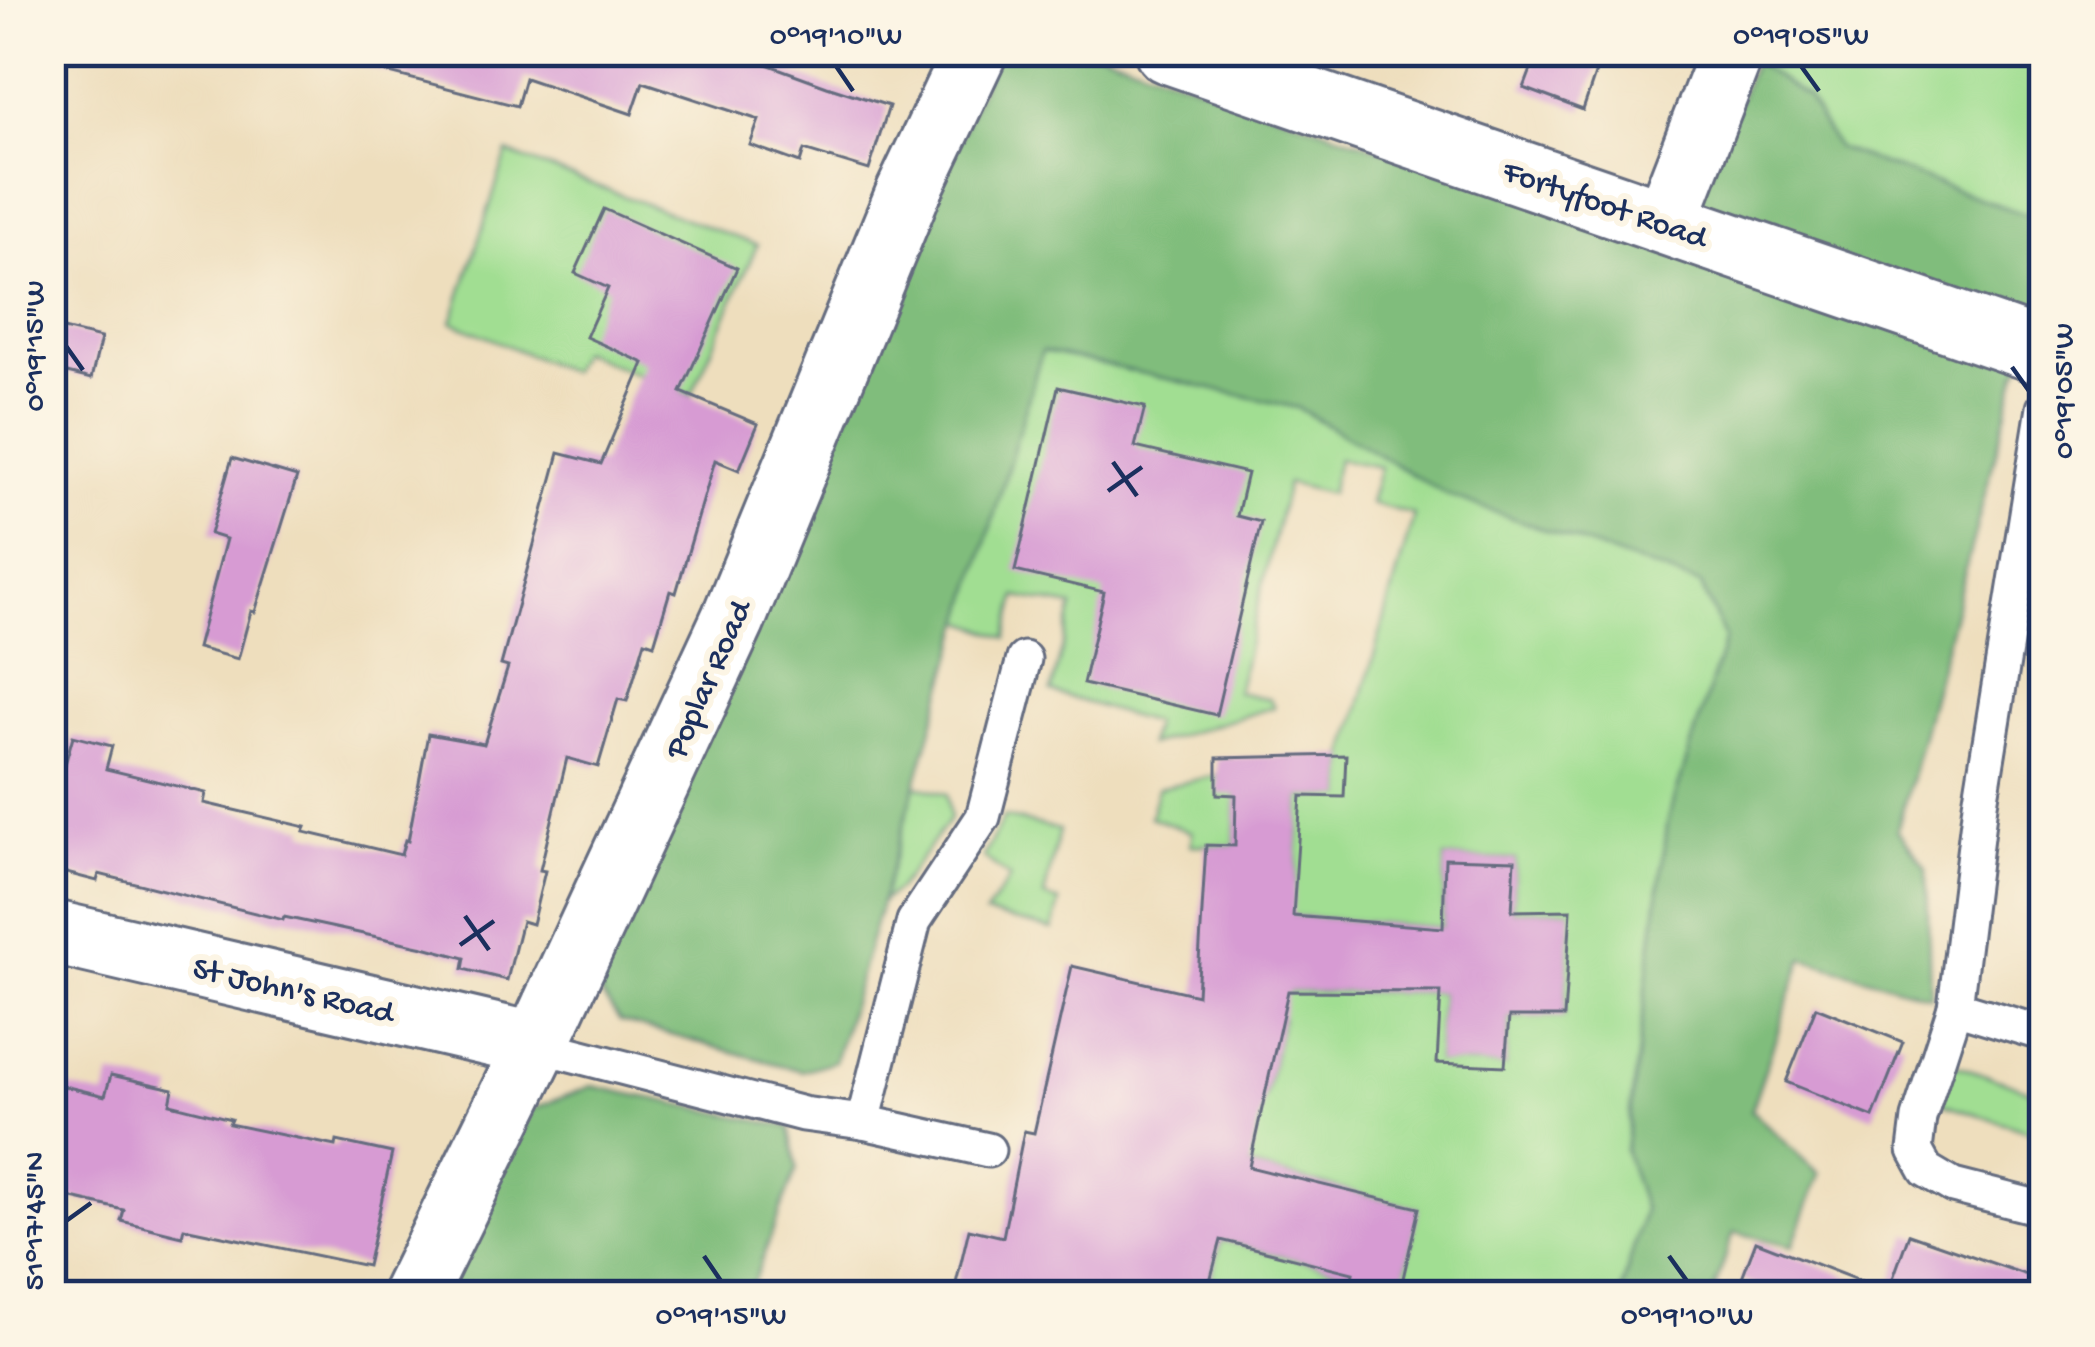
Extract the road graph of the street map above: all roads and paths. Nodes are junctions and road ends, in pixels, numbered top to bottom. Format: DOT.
graph roads {
  1 [pos="975,51"];
  2 [pos="1167,51"];
  3 [pos="1732,51"];
  4 [pos="1666,221"];
  5 [pos="2044,352"];
  6 [pos="2044,408"];
  7 [pos="1024,658"];
  8 [pos="51,932"];
  9 [pos="1955,1007"];
  10 [pos="2044,1034"];
  11 [pos="536,1045"];
  12 [pos="863,1122"];
  13 [pos="988,1150"];
  14 [pos="2044,1209"];
  15 [pos="413,1296"];
  1 -- 11 [label="street, Poplar Road"];
  2 -- 4 [label="street, Fortyfoot Road"];
  3 -- 4 [label="street"];
  4 -- 5 [label="street, Fortyfoot Road"];
  6 -- 9 [label="lane"];
  7 -- 12 [label="lane"];
  8 -- 11 [label="street, St John's Road"];
  9 -- 10 [label="lane"];
  9 -- 14 [label="lane"];
  11 -- 12 [label="lane"];
  11 -- 15 [label="street, Poplar Road"];
  12 -- 13 [label="lane"];
}
